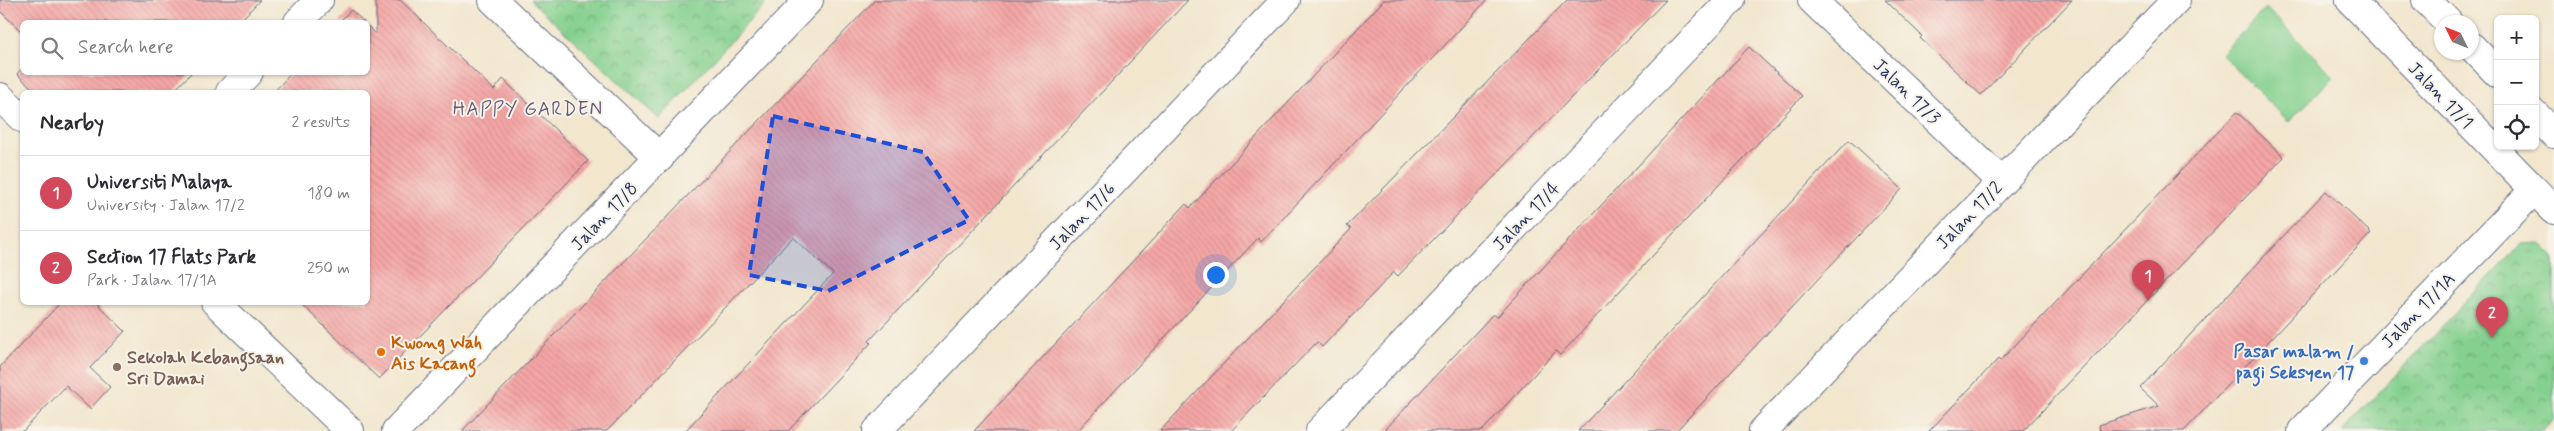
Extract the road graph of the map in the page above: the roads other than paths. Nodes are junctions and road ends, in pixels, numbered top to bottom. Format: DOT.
graph roads {
  1 [pos="320,0"];
  2 [pos="493,0"];
  3 [pos="809,0"];
  4 [pos="1286,0"];
  5 [pos="1731,0"];
  6 [pos="1812,0"];
  7 [pos="2176,0"];
  8 [pos="2350,0"];
  9 [pos="2426,0"];
  10 [pos="2441,15"];
  11 [pos="300,20"];
  12 [pos="2479,54"];
  13 [pos="2494,70"];
  14 [pos="246,75"];
  15 [pos="232,90"];
  16 [pos="0,96"];
  17 [pos="20,116"];
  18 [pos="2539,118"];
  19 [pos="2554,134"];
  20 [pos="660,158"];
  21 [pos="2002,182"];
  22 [pos="2534,190"];
  23 [pos="2554,210"];
  24 [pos="219,305"];
  25 [pos="350,431"];
  26 [pos="396,431"];
  27 [pos="877,431"];
  28 [pos="1320,431"];
  29 [pos="1763,431"];
  30 [pos="2302,431"];
  1 -- 11 [label="street"];
  2 -- 20 [label="street"];
  3 -- 20 [label="street, Jalan 17/8"];
  4 -- 27 [label="street, Jalan 17/6"];
  5 -- 28 [label="street, Jalan 17/4"];
  6 -- 21 [label="street, Jalan 17/3"];
  7 -- 21 [label="street, Jalan 17/2"];
  8 -- 22 [label="street, Jalan 17/1"];
  9 -- 10 [label="street"];
  12 -- 13 [label="street"];
  14 -- 15 [label="street"];
  16 -- 17 [label="street"];
  18 -- 19 [label="street"];
  20 -- 26 [label="street, Jalan 17/8"];
  21 -- 29 [label="street, Jalan 17/2"];
  22 -- 23 [label="street, Jalan 17/1"];
  22 -- 30 [label="street, Jalan 17/1A"];
  24 -- 25 [label="street"];
}
